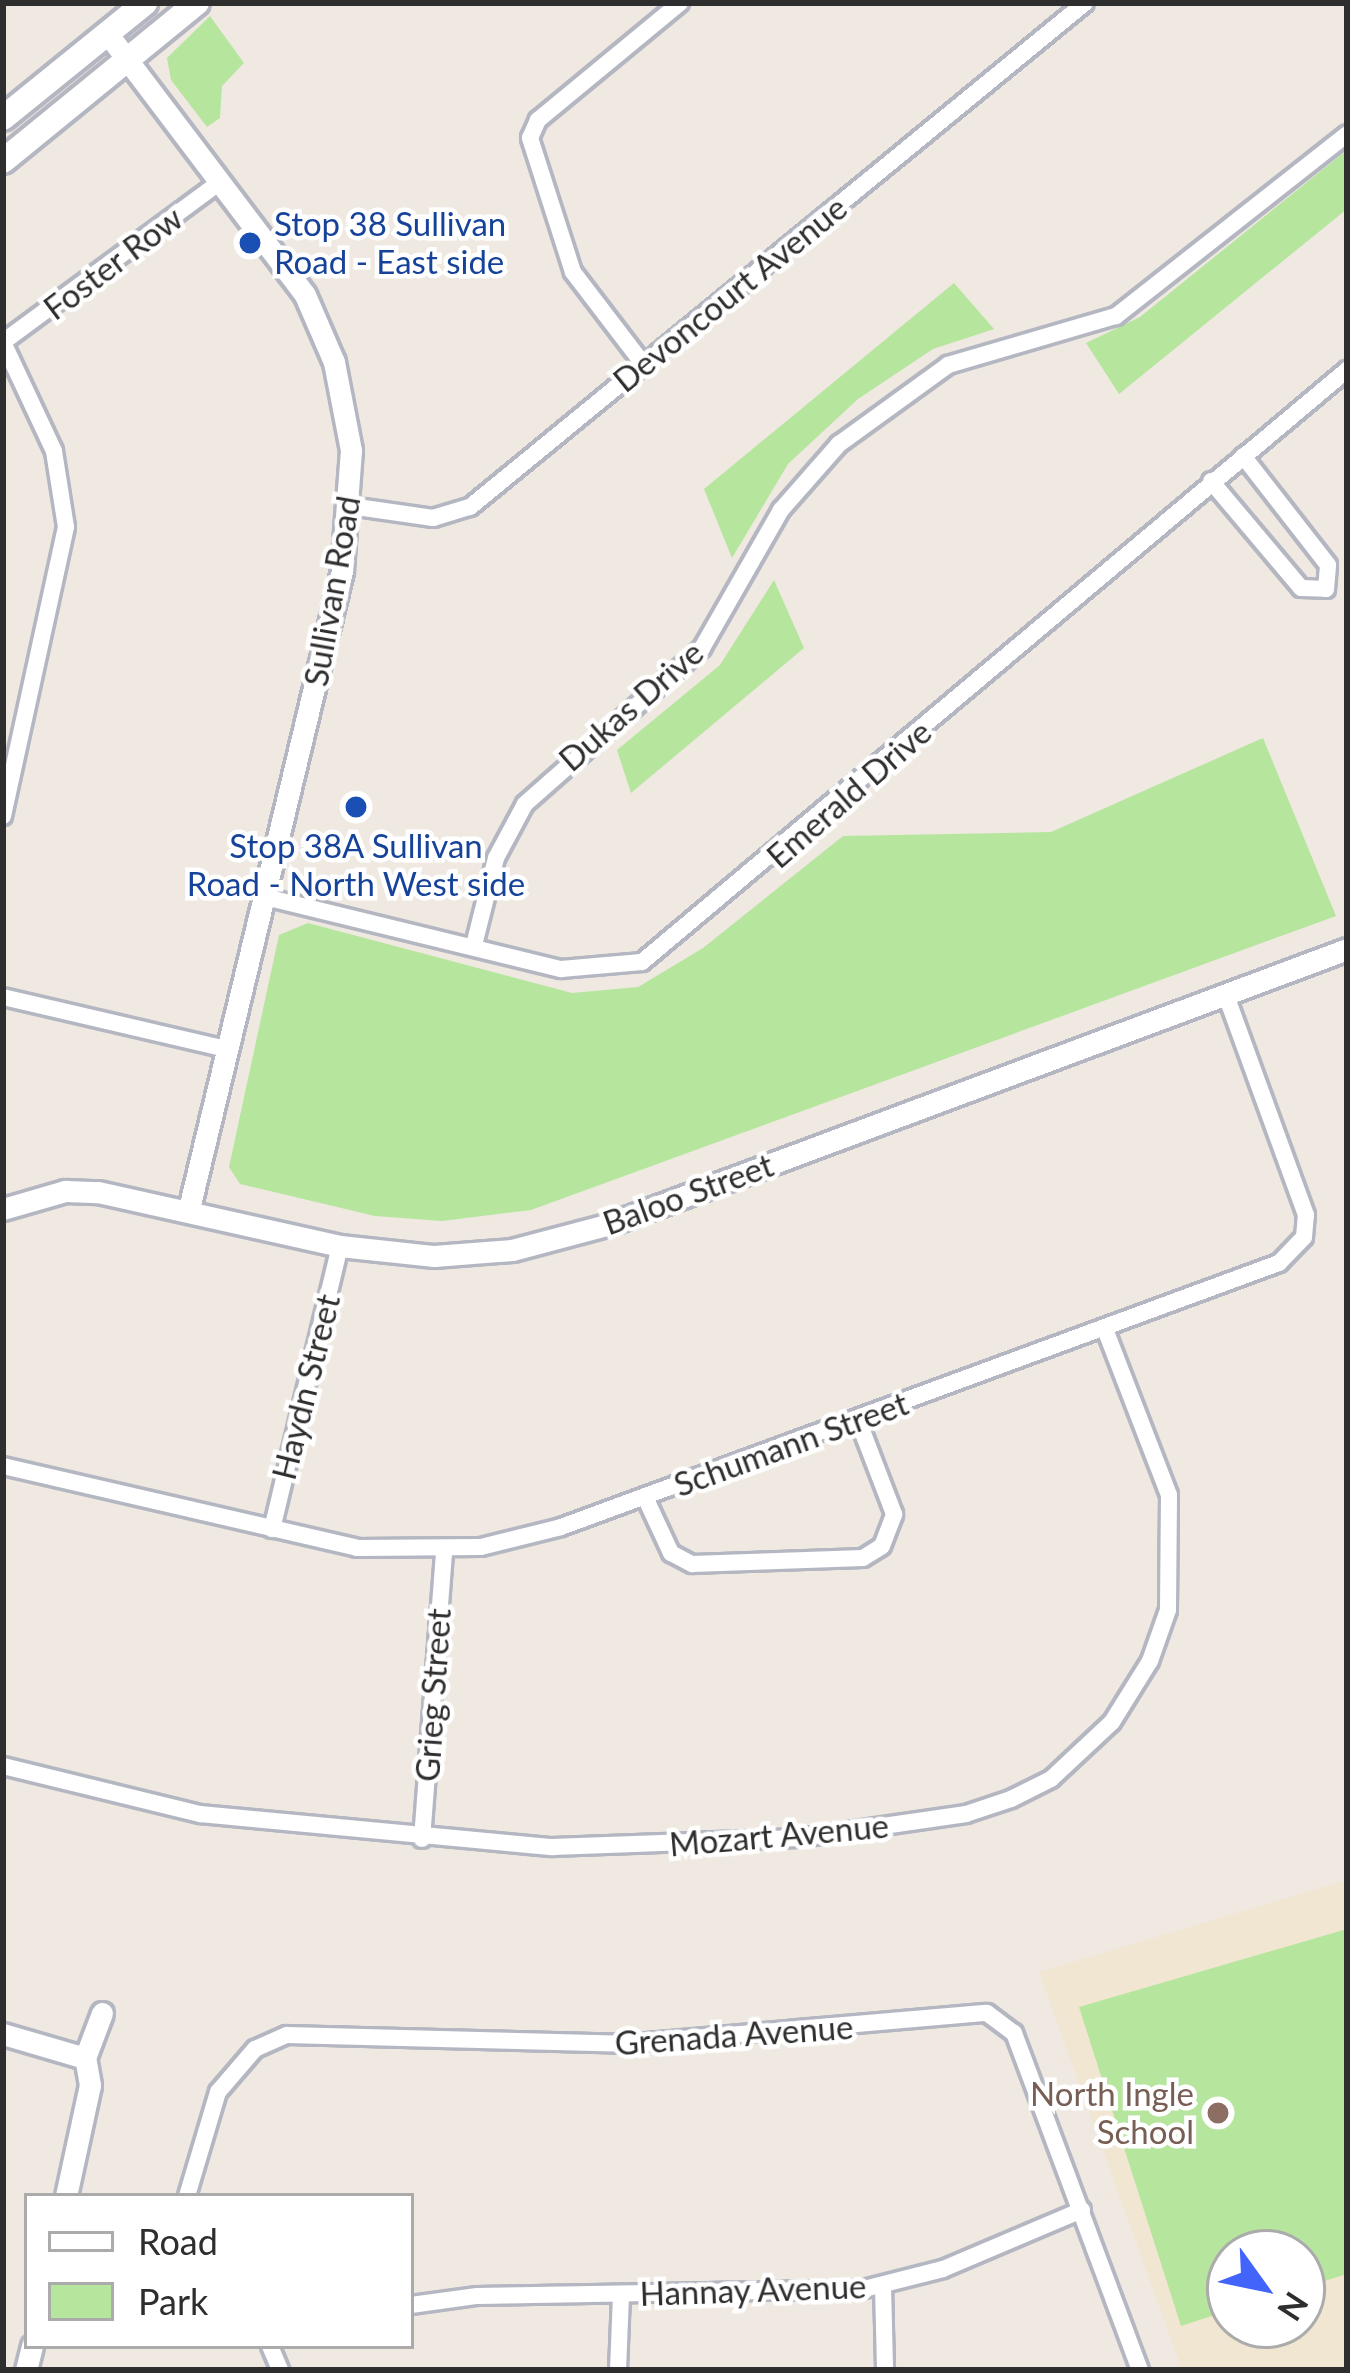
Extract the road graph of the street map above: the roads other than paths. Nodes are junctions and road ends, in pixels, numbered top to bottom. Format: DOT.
graph roads {
  1 [pos="145,3"];
  2 [pos="197,3"];
  3 [pos="680,3"];
  4 [pos="1084,3"];
  5 [pos="107,33"];
  6 [pos="126,57"];
  7 [pos="3,118"];
  8 [pos="1347,134"];
  9 [pos="3,161"];
  10 [pos="221,181"];
  11 [pos="3,342"];
  12 [pos="644,364"];
  13 [pos="1347,370"];
  14 [pos="1243,455"];
  15 [pos="1211,481"];
  16 [pos="350,506"];
  17 [pos="3,816"];
  18 [pos="265,897"];
  19 [pos="474,945"];
  20 [pos="1347,949"];
  21 [pos="1225,993"];
  22 [pos="3,997"];
  23 [pos="227,1049"];
  24 [pos="189,1208"];
  25 [pos="3,1209"];
  26 [pos="340,1246"];
  27 [pos="1105,1329"];
  28 [pos="858,1420"];
  29 [pos="3,1466"];
  30 [pos="645,1497"];
  31 [pos="272,1529"];
  32 [pos="444,1552"];
  33 [pos="3,1766"];
  34 [pos="422,1839"];
  35 [pos="102,2013"];
  36 [pos="3,2034"];
  37 [pos="85,2058"];
  38 [pos="67,2193"];
  39 [pos="188,2193"];
  40 [pos="1082,2210"];
  41 [pos="883,2286"];
  42 [pos="621,2294"];
  43 [pos="414,2305"];
  44 [pos="619,2370"];
  45 [pos="885,2370"];
  46 [pos="1140,2370"];
  1 -- 5 [label="main road"];
  2 -- 6 [label="main road"];
  3 -- 12 [label="street"];
  4 -- 12 [label="street, Devoncourt Avenue"];
  5 -- 6 [label="street, Sullivan Road"];
  5 -- 7 [label="main road"];
  6 -- 9 [label="main road"];
  6 -- 10 [label="street, Sullivan Road"];
  8 -- 19 [label="street, Dukas Drive"];
  10 -- 11 [label="street, Foster Row"];
  10 -- 16 [label="street, Sullivan Road"];
  11 -- 17 [label="street"];
  12 -- 16 [label="street, Devoncourt Avenue"];
  13 -- 14 [label="street, Emerald Drive"];
  14 -- 15 [label="street, Emerald Drive"];
  14 -- 15 [label="street"];
  15 -- 19 [label="street, Emerald Drive"];
  16 -- 18 [label="street, Sullivan Road"];
  18 -- 19 [label="street, Emerald Drive"];
  18 -- 23 [label="street, Sullivan Road"];
  20 -- 21 [label="street, Baloo Street"];
  21 -- 26 [label="street, Baloo Street"];
  21 -- 27 [label="street, Schumann Street"];
  22 -- 23 [label="street"];
  23 -- 24 [label="street, Sullivan Road"];
  24 -- 25 [label="street, Baloo Street"];
  24 -- 26 [label="street, Baloo Street"];
  26 -- 31 [label="street, Haydn Street"];
  27 -- 28 [label="street, Schumann Street"];
  27 -- 34 [label="street, Mozart Avenue"];
  28 -- 30 [label="street, Schumann Street"];
  28 -- 30 [label="street"];
  29 -- 31 [label="street, Schumann Street"];
  30 -- 32 [label="street, Schumann Street"];
  31 -- 32 [label="street, Schumann Street"];
  32 -- 34 [label="street, Grieg Street"];
  33 -- 34 [label="street, Mozart Avenue"];
  35 -- 37 [label="street"];
  36 -- 37 [label="street"];
  37 -- 38 [label="street"];
  39 -- 40 [label="street, Grenada Avenue"];
  40 -- 41 [label="street, Hannay Avenue"];
  40 -- 46 [label="street, Grenada Avenue"];
  41 -- 42 [label="street, Hannay Avenue"];
  41 -- 45 [label="street"];
  42 -- 43 [label="street, Hannay Avenue"];
  42 -- 44 [label="street"];
}
